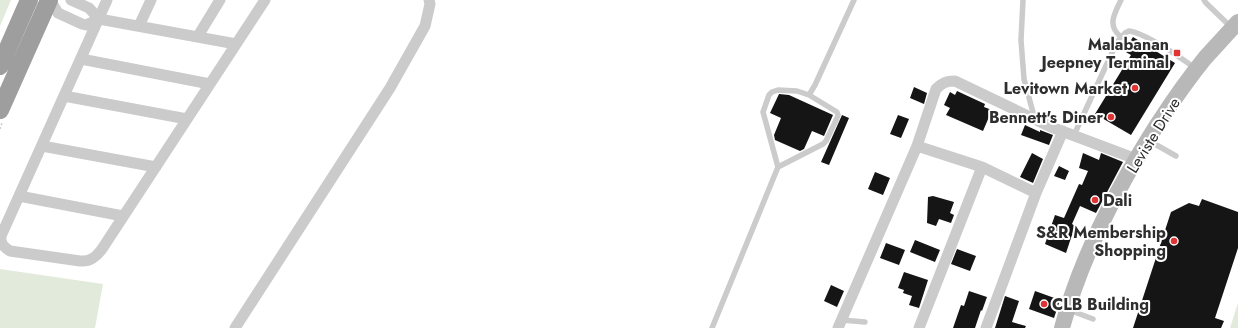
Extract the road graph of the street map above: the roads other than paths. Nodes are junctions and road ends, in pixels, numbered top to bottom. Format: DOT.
graph roads {
  1 [pos="29,0"];
  2 [pos="49,0"];
  3 [pos="71,0"];
  4 [pos="107,0"];
  5 [pos="151,0"];
  6 [pos="220,0"];
  7 [pos="265,0"];
  8 [pos="429,0"];
  9 [pos="854,0"];
  10 [pos="1023,0"];
  11 [pos="1121,0"];
  12 [pos="1204,0"];
  13 [pos="99,20"];
  14 [pos="139,26"];
  15 [pos="1236,27"];
  16 [pos="198,36"];
  17 [pos="1121,37"];
  18 [pos="236,44"];
  19 [pos="81,59"];
  20 [pos="0,66"];
  21 [pos="1197,69"];
  22 [pos="210,84"];
  23 [pos="809,95"];
  24 [pos="64,96"];
  25 [pos="0,110"];
  26 [pos="187,119"];
  27 [pos="1035,120"];
  28 [pos="1063,131"];
  29 [pos="1074,135"];
  30 [pos="1153,143"];
  31 [pos="42,146"];
  32 [pos="917,146"];
  33 [pos="1176,156"];
  34 [pos="1136,159"];
  35 [pos="156,167"];
  36 [pos="778,167"];
  37 [pos="982,167"];
  38 [pos="1036,193"];
  39 [pos="19,196"];
  40 [pos="123,216"];
  41 [pos="1069,310"];
  42 [pos="1093,319"];
  43 [pos="865,322"];
  44 [pos="840,324"];
  45 [pos="235,328"];
  46 [pos="712,328"];
  47 [pos="919,328"];
  48 [pos="986,328"];
  49 [pos="1062,328"];
  1 -- 20 [label="highway"];
  2 -- 13 [label="street"];
  2 -- 25 [label="highway"];
  3 -- 13 [label="street"];
  4 -- 13 [label="street"];
  5 -- 14 [label="street"];
  6 -- 16 [label="street"];
  7 -- 18 [label="street"];
  8 -- 45 [label="street"];
  9 -- 23 [label="lane"];
  10 -- 27 [label="lane"];
  11 -- 17 [label="lane"];
  12 -- 15 [label="lane"];
  13 -- 14 [label="street"];
  13 -- 19 [label="street"];
  14 -- 16 [label="street"];
  15 -- 21 [label="main road, Leviste Drive"];
  15 -- 30 [label="main road, Leviste Drive"];
  16 -- 18 [label="street"];
  17 -- 21 [label="lane"];
  17 -- 29 [label="lane"];
  18 -- 22 [label="street"];
  19 -- 22 [label="street"];
  19 -- 24 [label="street"];
  21 -- 34 [label="main road, Leviste Drive"];
  22 -- 26 [label="street"];
  23 -- 36 [label="lane"];
  23 -- 36 [label="lane"];
  24 -- 26 [label="street"];
  24 -- 31 [label="street"];
  26 -- 35 [label="street"];
  27 -- 28 [label="street"];
  27 -- 32 [label="street"];
  28 -- 29 [label="street"];
  28 -- 38 [label="street"];
  29 -- 34 [label="street"];
  30 -- 33 [label="lane"];
  30 -- 41 [label="main road, Leviste Drive"];
  31 -- 35 [label="street"];
  31 -- 39 [label="street"];
  32 -- 37 [label="street"];
  32 -- 44 [label="street"];
  34 -- 41 [label="main road, Leviste Drive"];
  35 -- 40 [label="street"];
  36 -- 46 [label="lane"];
  37 -- 38 [label="street"];
  37 -- 47 [label="street"];
  38 -- 48 [label="street"];
  39 -- 40 [label="street"];
  39 -- 40 [label="street"];
  41 -- 42 [label="lane"];
  41 -- 49 [label="main road, Leviste Drive"];
  43 -- 44 [label="lane"];
}
